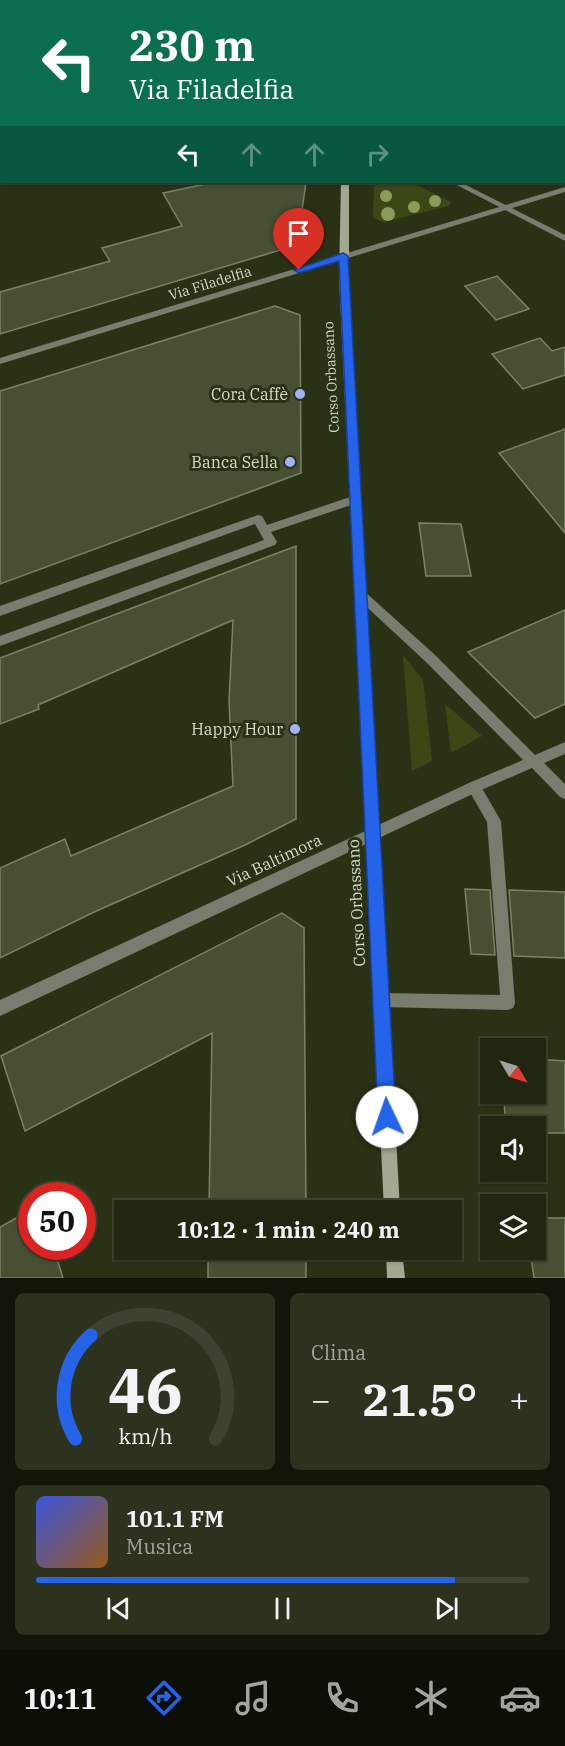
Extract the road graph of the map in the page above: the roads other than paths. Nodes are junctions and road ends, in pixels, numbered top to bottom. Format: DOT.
graph roads {
  1 [pos="345,183"];
  2 [pos="457,183"];
  3 [pos="565,189"];
  4 [pos="505,207"];
  5 [pos="565,238"];
  6 [pos="343,256"];
  7 [pos="0,361"];
  8 [pos="356,499"];
  9 [pos="264,530"];
  10 [pos="360,594"];
  11 [pos="0,611"];
  12 [pos="0,641"];
  13 [pos="565,748"];
  14 [pos="534,763"];
  15 [pos="474,787"];
  16 [pos="565,793"];
  17 [pos="372,834"];
  18 [pos="381,1000"];
  19 [pos="0,1008"];
  20 [pos="391,1200"];
  21 [pos="395,1260"];
  22 [pos="396,1278"];
  1 -- 6 [label="main road, Corso Orbassano"];
  2 -- 4 [label="street"];
  3 -- 4 [label="street, Via Filadelfia"];
  4 -- 5 [label="street"];
  4 -- 6 [label="street, Via Filadelfia"];
  6 -- 7 [label="street, Via Filadelfia"];
  6 -- 8 [label="main road, Corso Orbassano"];
  8 -- 9 [label="street"];
  8 -- 10 [label="main road, Corso Orbassano"];
  9 -- 11 [label="street"];
  9 -- 12 [label="street"];
  10 -- 14 [label="street"];
  10 -- 17 [label="main road, Corso Orbassano"];
  13 -- 14 [label="street, Via Baltimora"];
  14 -- 15 [label="street, Via Baltimora"];
  14 -- 16 [label="street"];
  15 -- 17 [label="street, Via Baltimora"];
  15 -- 18 [label="street"];
  17 -- 18 [label="main road, Corso Orbassano"];
  17 -- 19 [label="street, Via Baltimora"];
  18 -- 20 [label="main road, Corso Orbassano"];
  21 -- 22 [label="main road"];
}
